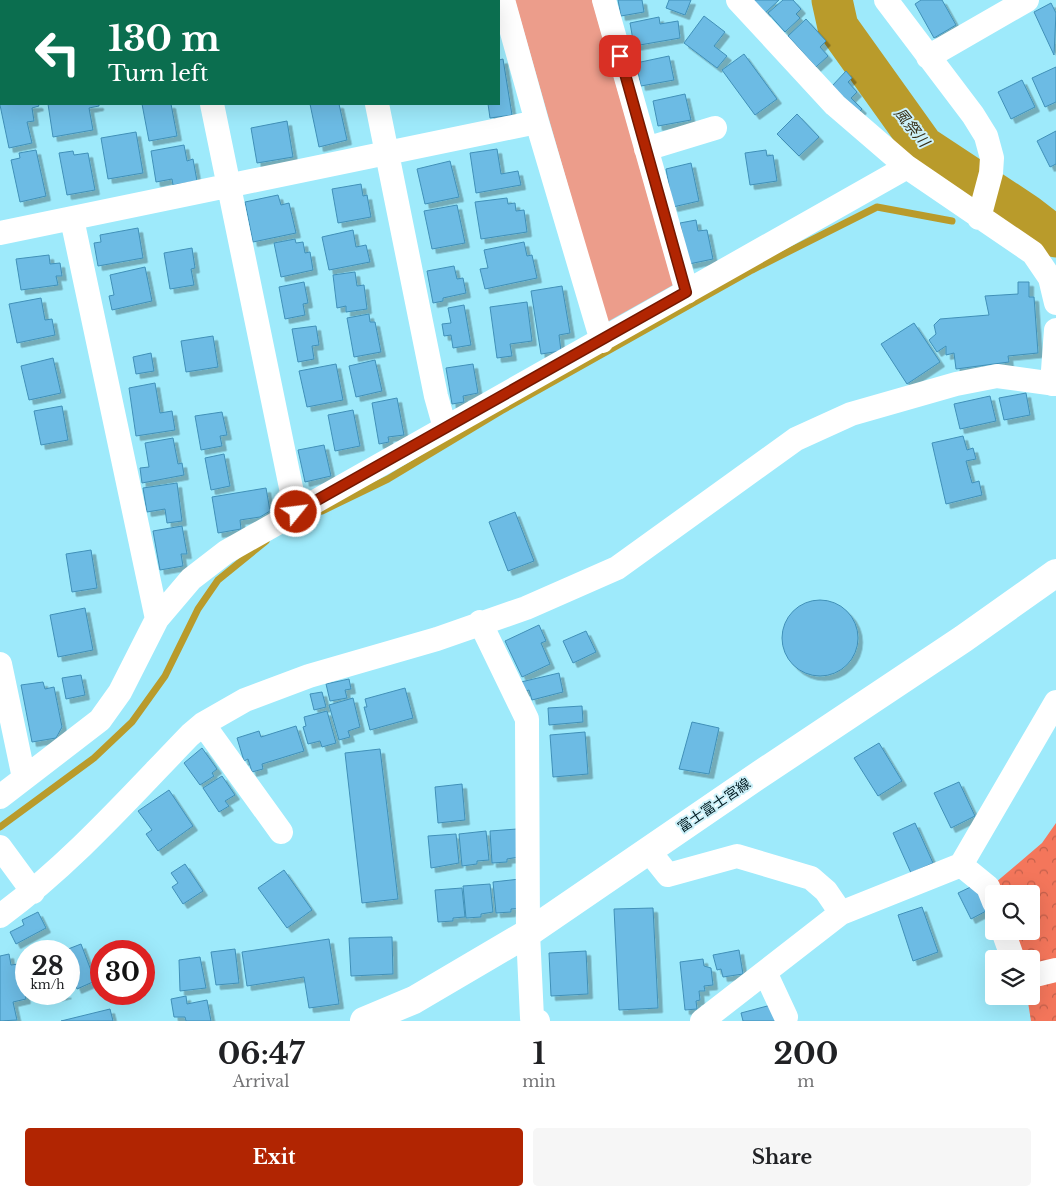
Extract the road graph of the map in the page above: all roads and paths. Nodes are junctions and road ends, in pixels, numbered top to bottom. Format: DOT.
graph roads {
  1 [pos="503,0"];
  2 [pos="604,0"];
  3 [pos="738,0"];
  4 [pos="886,0"];
  5 [pos="1027,0"];
  6 [pos="928,57"];
  7 [pos="212,105"];
  8 [pos="377,105"];
  9 [pos="536,122"];
  10 [pos="715,128"];
  11 [pos="646,149"];
  12 [pos="387,153"];
  13 [pos="907,166"];
  14 [pos="229,186"];
  15 [pos="980,215"];
  16 [pos="72,218"];
  17 [pos="0,233"];
  18 [pos="686,292"];
  19 [pos="1056,303"];
  20 [pos="1056,330"];
  21 [pos="602,340"];
  22 [pos="1054,384"];
  23 [pos="445,428"];
  24 [pos="296,512"];
  25 [pos="1056,573"];
  26 [pos="157,619"];
  27 [pos="480,622"];
  28 [pos="0,664"];
  29 [pos="1056,702"];
  30 [pos="203,724"];
  31 [pos="24,778"];
  32 [pos="0,797"];
  33 [pos="281,832"];
  34 [pos="1,848"];
  35 [pos="648,850"];
  36 [pos="961,865"];
  37 [pos="987,885"];
  38 [pos="33,892"];
  39 [pos="841,913"];
  40 [pos="0,916"];
  41 [pos="528,933"];
  42 [pos="1056,970"];
  43 [pos="765,972"];
  44 [pos="1040,974"];
  45 [pos="716,1017"];
  46 [pos="786,1017"];
  47 [pos="364,1021"];
  48 [pos="538,1021"];
  1 -- 9 [label="street"];
  2 -- 11 [label="street"];
  3 -- 13 [label="street"];
  4 -- 6 [label="street"];
  5 -- 6 [label="street"];
  6 -- 15 [label="street"];
  7 -- 14 [label="street"];
  8 -- 12 [label="street"];
  9 -- 12 [label="street"];
  9 -- 21 [label="street"];
  10 -- 11 [label="street"];
  11 -- 18 [label="street"];
  12 -- 14 [label="street"];
  12 -- 23 [label="street"];
  13 -- 15 [label="street"];
  13 -- 18 [label="street"];
  14 -- 16 [label="street"];
  14 -- 24 [label="street"];
  15 -- 19 [label="street"];
  16 -- 17 [label="street"];
  16 -- 26 [label="street"];
  18 -- 21 [label="street"];
  20 -- 22 [label="street"];
  21 -- 23 [label="street"];
  22 -- 27 [label="street"];
  23 -- 24 [label="street"];
  24 -- 26 [label="street"];
  25 -- 35 [label="main road, 富士富士宮線"];
  26 -- 31 [label="street"];
  27 -- 30 [label="street"];
  27 -- 41 [label="street"];
  28 -- 31 [label="street"];
  29 -- 36 [label="street"];
  30 -- 33 [label="street"];
  30 -- 38 [label="street"];
  31 -- 32 [label="street"];
  34 -- 38 [label="street"];
  35 -- 39 [label="street"];
  35 -- 41 [label="main road, 富士富士宮線"];
  36 -- 37 [label="street"];
  36 -- 39 [label="street"];
  38 -- 40 [label="street"];
  39 -- 43 [label="street"];
  41 -- 47 [label="main road, 富士富士宮線"];
  41 -- 48 [label="street"];
  42 -- 44 [label="street"];
  43 -- 45 [label="street"];
  43 -- 46 [label="street"];
}
